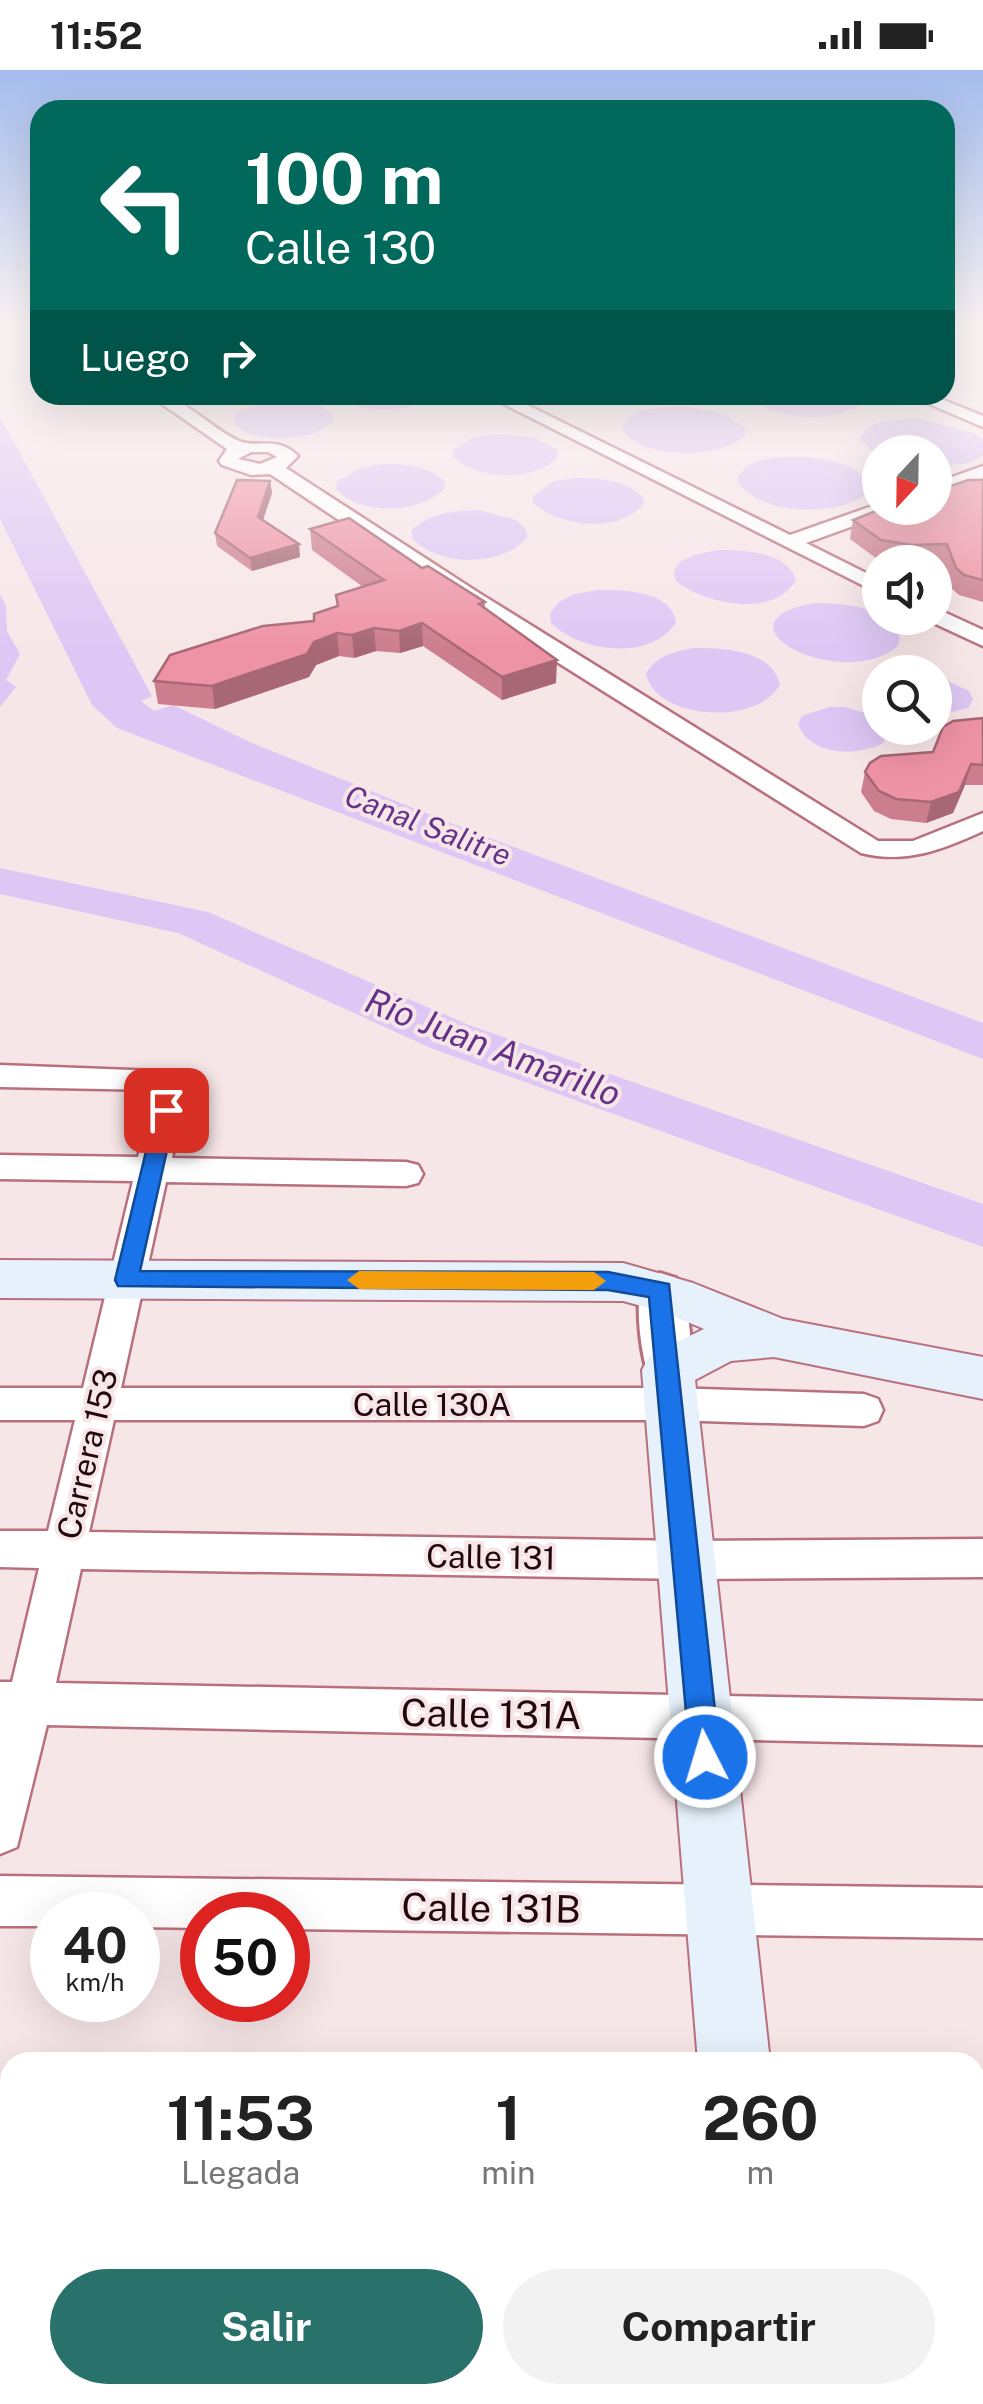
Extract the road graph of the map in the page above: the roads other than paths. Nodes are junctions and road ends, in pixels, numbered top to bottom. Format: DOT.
graph roads {
  1 [pos="212,431"];
  2 [pos="566,431"];
  3 [pos="983,472"];
  4 [pos="952,483"];
  5 [pos="862,516"];
  6 [pos="789,542"];
  7 [pos="862,579"];
  8 [pos="952,624"];
  9 [pos="983,639"];
  10 [pos="983,821"];
  11 [pos="0,1076"];
  12 [pos="0,1166"];
  13 [pos="152,1170"];
  14 [pos="406,1174"];
  15 [pos="0,1279"];
  16 [pos="126,1280"];
  17 [pos="660,1290"];
  18 [pos="776,1338"];
  19 [pos="983,1378"];
  20 [pos="670,1387"];
  21 [pos="0,1404"];
  22 [pos="98,1404"];
  23 [pos="864,1410"];
  24 [pos="0,1550"];
  25 [pos="64,1550"];
  26 [pos="983,1558"];
  27 [pos="686,1560"];
  28 [pos="15,1703"];
  29 [pos="702,1718"];
  30 [pos="983,1723"];
  31 [pos="0,1830"];
  32 [pos="0,1902"];
  33 [pos="720,1911"];
  34 [pos="983,1913"];
  35 [pos="733,2052"];
  1 -- 10 [label="street"];
  2 -- 6 [label="street"];
  3 -- 4 [label="street"];
  5 -- 6 [label="street"];
  6 -- 7 [label="street"];
  8 -- 9 [label="street"];
  11 -- 13 [label="street, Carrera 153"];
  12 -- 13 [label="street"];
  13 -- 14 [label="street"];
  13 -- 16 [label="street, Carrera 153"];
  15 -- 16 [label="main road"];
  16 -- 17 [label="main road"];
  16 -- 22 [label="street, Carrera 153"];
  17 -- 18 [label="main road"];
  17 -- 20 [label="street"];
  18 -- 19 [label="main road"];
  18 -- 20 [label="main road"];
  20 -- 22 [label="street, Calle 130A"];
  20 -- 23 [label="street, Calle 130A"];
  20 -- 27 [label="main road"];
  21 -- 22 [label="street, Calle 130A"];
  22 -- 25 [label="street, Carrera 153"];
  24 -- 25 [label="street, Calle 131"];
  25 -- 27 [label="street, Calle 131"];
  25 -- 28 [label="street, Carrera 153"];
  26 -- 27 [label="street, Calle 131"];
  27 -- 29 [label="main road"];
  28 -- 29 [label="street, Calle 131A"];
  28 -- 31 [label="street, Carrera 153"];
  29 -- 30 [label="street, Calle 131A"];
  29 -- 33 [label="main road"];
  32 -- 33 [label="street, Calle 131B"];
  33 -- 34 [label="street, Calle 131B"];
  33 -- 35 [label="main road"];
}
